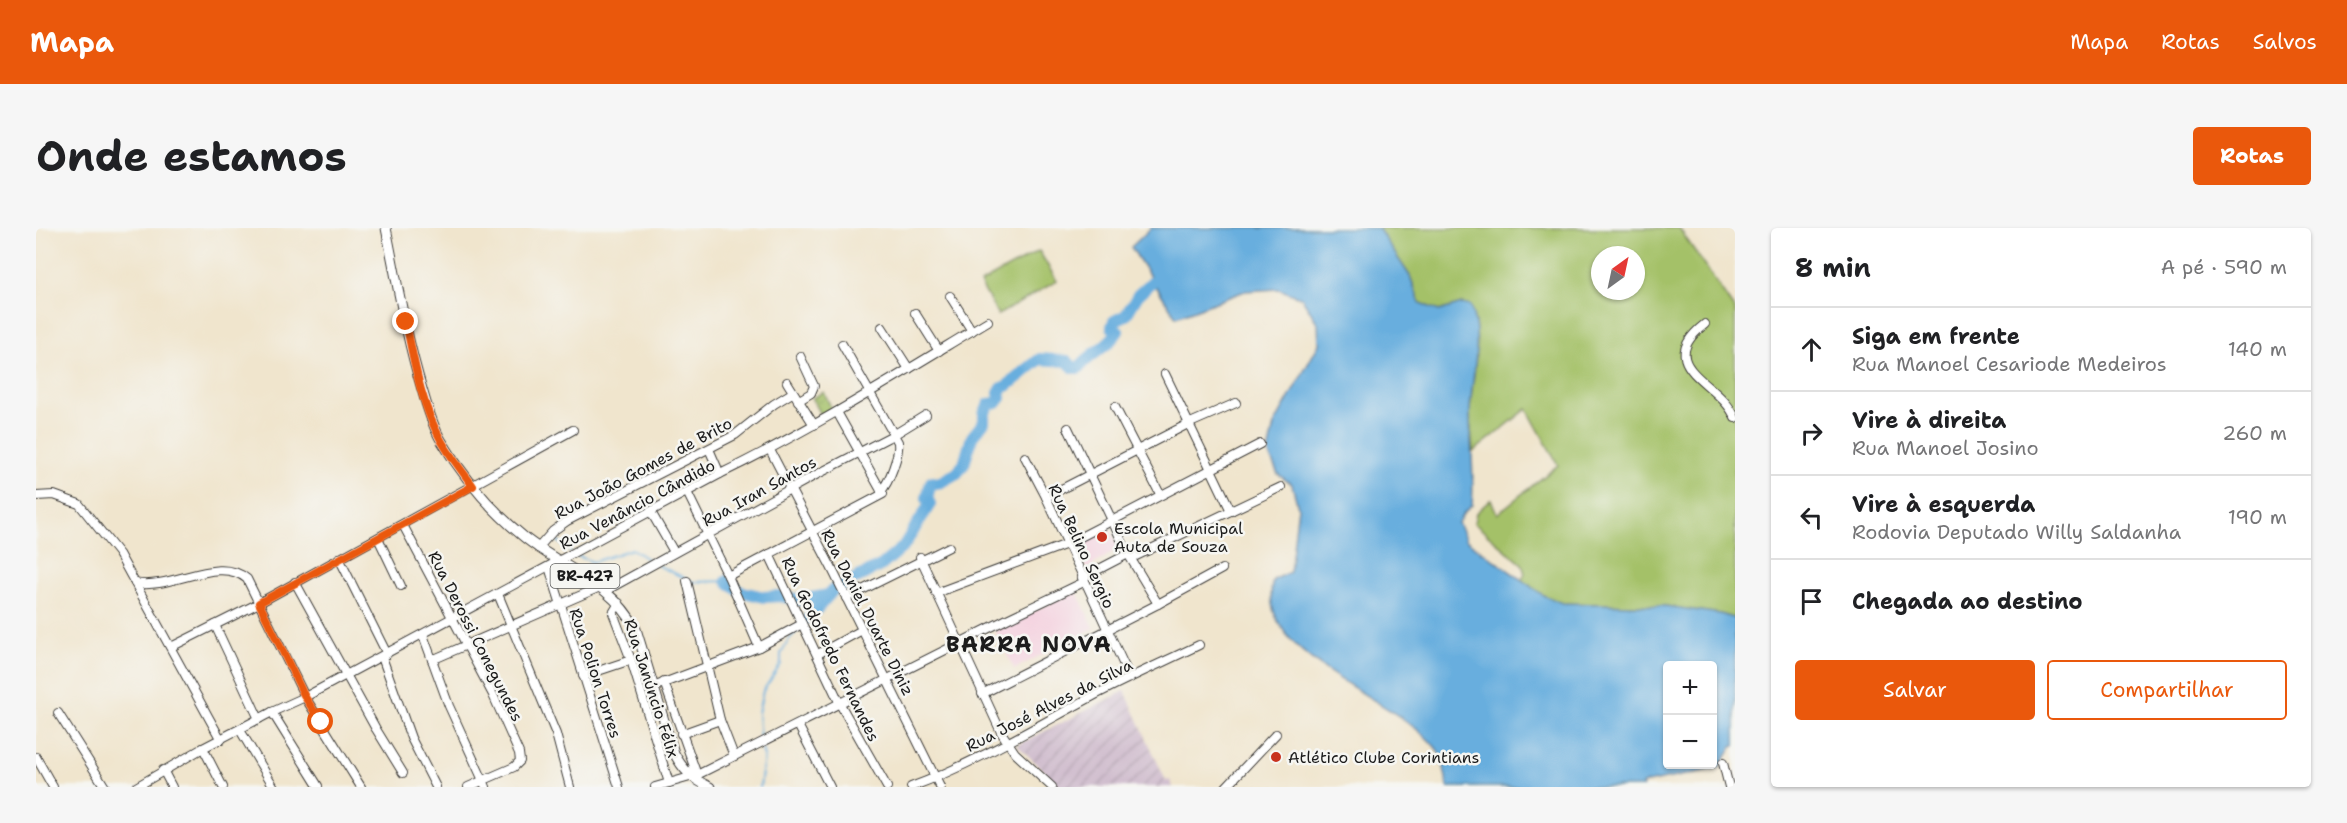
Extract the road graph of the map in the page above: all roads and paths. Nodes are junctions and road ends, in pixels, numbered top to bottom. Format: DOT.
graph roads {
  1 [pos="386,228"];
  2 [pos="950,296"];
  3 [pos="915,313"];
  4 [pos="988,321"];
  5 [pos="1705,324"];
  6 [pos="882,327"];
  7 [pos="972,331"];
  8 [pos="842,344"];
  9 [pos="939,351"];
  10 [pos="800,356"];
  11 [pos="909,369"];
  12 [pos="1165,374"];
  13 [pos="787,382"];
  14 [pos="792,393"];
  15 [pos="870,393"];
  16 [pos="798,401"];
  17 [pos="1236,403"];
  18 [pos="1115,407"];
  19 [pos="837,412"];
  20 [pos="926,415"];
  21 [pos="1735,418"];
  22 [pos="1188,424"];
  23 [pos="813,425"];
  24 [pos="1068,428"];
  25 [pos="573,430"];
  26 [pos="895,434"];
  27 [pos="1260,444"];
  28 [pos="710,449"];
  29 [pos="770,450"];
  30 [pos="1137,451"];
  31 [pos="861,452"];
  32 [pos="1025,457"];
  33 [pos="1210,468"];
  34 [pos="720,474"];
  35 [pos="1091,474"];
  36 [pos="473,486"];
  37 [pos="1281,487"];
  38 [pos="792,490"];
  39 [pos="687,492"];
  40 [pos="882,493"];
  41 [pos="1160,495"];
  42 [pos="36,496"];
  43 [pos="1046,497"];
  44 [pos="1231,511"];
  45 [pos="651,512"];
  46 [pos="1112,520"];
  47 [pos="403,525"];
  48 [pos="812,530"];
  49 [pos="708,534"];
  50 [pos="378,538"];
  51 [pos="1067,544"];
  52 [pos="949,547"];
  53 [pos="538,548"];
  54 [pos="674,552"];
  55 [pos="769,554"];
  56 [pos="1130,556"];
  57 [pos="339,558"];
  58 [pos="921,560"];
  59 [pos="560,561"];
  60 [pos="549,567"];
  61 [pos="1222,569"];
  62 [pos="728,576"];
  63 [pos="1083,580"];
  64 [pos="687,581"];
  65 [pos="295,582"];
  66 [pos="135,583"];
  67 [pos="401,586"];
  68 [pos="603,589"];
  69 [pos="936,593"];
  70 [pos="498,594"];
  71 [pos="846,598"];
  72 [pos="259,603"];
  73 [pos="618,603"];
  74 [pos="560,604"];
  75 [pos="1158,604"];
  76 [pos="452,619"];
  77 [pos="802,624"];
  78 [pos="215,626"];
  79 [pos="512,627"];
  80 [pos="862,630"];
  81 [pos="1107,630"];
  82 [pos="423,635"];
  83 [pos="959,644"];
  84 [pos="1199,645"];
  85 [pos="466,646"];
  86 [pos="759,646"];
  87 [pos="171,647"];
  88 [pos="818,654"];
  89 [pos="384,655"];
  90 [pos="432,660"];
  91 [pos="631,660"];
  92 [pos="706,666"];
  93 [pos="346,675"];
  94 [pos="584,676"];
  95 [pos="1130,678"];
  96 [pos="887,680"];
  97 [pos="664,682"];
  98 [pos="653,687"];
  99 [pos="982,694"];
  100 [pos="305,697"];
  101 [pos="840,704"];
  102 [pos="272,712"];
  103 [pos="58,713"];
  104 [pos="259,719"];
  105 [pos="720,720"];
  106 [pos="798,725"];
  107 [pos="240,730"];
  108 [pos="681,734"];
  109 [pos="1276,734"];
  110 [pos="221,740"];
  111 [pos="1007,743"];
  112 [pos="203,748"];
  113 [pos="735,756"];
  114 [pos="36,757"];
  115 [pos="1723,763"];
  116 [pos="163,770"];
  117 [pos="403,772"];
  118 [pos="694,776"];
  119 [pos="935,778"];
  120 [pos="669,783"];
  121 [pos="484,784"];
  122 [pos="318,786"];
  123 [pos="53,787"];
  124 [pos="105,787"];
  125 [pos="136,787"];
  126 [pos="172,787"];
  127 [pos="223,787"];
  128 [pos="274,787"];
  129 [pos="361,787"];
  130 [pos="436,787"];
  131 [pos="468,787"];
  132 [pos="570,787"];
  133 [pos="619,787"];
  134 [pos="655,787"];
  135 [pos="711,787"];
  136 [pos="830,787"];
  137 [pos="887,787"];
  138 [pos="911,787"];
  139 [pos="940,787"];
  140 [pos="1052,787"];
  141 [pos="1226,787"];
  142 [pos="1729,787"];
  1 -- 36 [label="main road, BR-427"];
  2 -- 7 [label="street"];
  3 -- 9 [label="street"];
  4 -- 7 [label="street, Rua Venâncio Cândido"];
  5 -- 21 [label="street"];
  6 -- 11 [label="street"];
  7 -- 9 [label="street, Rua Venâncio Cândido"];
  8 -- 15 [label="street"];
  9 -- 11 [label="street, Rua Venâncio Cândido"];
  10 -- 16 [label="street"];
  11 -- 15 [label="street, Rua Venâncio Cândido"];
  12 -- 22 [label="street"];
  13 -- 14 [label="street"];
  14 -- 16 [label="street"];
  14 -- 28 [label="street, Rua João Gomes de Brito"];
  15 -- 19 [label="street, Rua Venâncio Cândido"];
  15 -- 26 [label="street"];
  16 -- 23 [label="street"];
  17 -- 22 [label="street"];
  18 -- 30 [label="street"];
  19 -- 23 [label="street, Rua Venâncio Cândido"];
  19 -- 31 [label="street"];
  20 -- 26 [label="street, Rua Iran Santos"];
  22 -- 30 [label="street"];
  22 -- 33 [label="street"];
  23 -- 29 [label="street, Rua Venâncio Cândido"];
  24 -- 35 [label="street"];
  25 -- 36 [label="street"];
  26 -- 31 [label="street, Rua Iran Santos"];
  26 -- 40 [label="street"];
  27 -- 33 [label="street"];
  28 -- 34 [label="street"];
  28 -- 53 [label="street, Rua João Gomes de Brito"];
  29 -- 34 [label="street, Rua Venâncio Cândido"];
  29 -- 38 [label="street, Rua Daniel Duarte Diniz"];
  30 -- 35 [label="street"];
  30 -- 41 [label="street"];
  31 -- 38 [label="street, Rua Iran Santos"];
  31 -- 40 [label="street"];
  32 -- 43 [label="street, Rua Belino Sergio"];
  33 -- 41 [label="street"];
  33 -- 44 [label="street"];
  34 -- 39 [label="street, Rua Venâncio Cândido"];
  35 -- 43 [label="street"];
  35 -- 46 [label="street"];
  36 -- 47 [label="street"];
  36 -- 53 [label="main road, BR-427"];
  37 -- 44 [label="street"];
  38 -- 48 [label="street, Rua Daniel Duarte Diniz"];
  38 -- 49 [label="street, Rua Iran Santos"];
  39 -- 45 [label="street, Rua Venâncio Cândido"];
  39 -- 49 [label="street"];
  40 -- 48 [label="street"];
  41 -- 46 [label="street"];
  42 -- 66 [label="street"];
  43 -- 51 [label="street, Rua Belino Sergio"];
  44 -- 56 [label="street"];
  45 -- 54 [label="street"];
  45 -- 59 [label="street, Rua Venâncio Cândido"];
  46 -- 51 [label="street"];
  46 -- 56 [label="street"];
  47 -- 50 [label="street"];
  47 -- 76 [label="street, Rua Derossi Conegundes"];
  48 -- 55 [label="street"];
  48 -- 71 [label="street, Rua Daniel Duarte Diniz"];
  49 -- 54 [label="street, Rua Iran Santos"];
  49 -- 62 [label="street"];
  50 -- 57 [label="street"];
  50 -- 67 [label="street"];
  51 -- 63 [label="street, Rua Belino Sergio"];
  51 -- 69 [label="street"];
  52 -- 58 [label="street"];
  53 -- 59 [label="main road, BR-427"];
  54 -- 68 [label="street, Rua Iran Santos"];
  55 -- 62 [label="street"];
  55 -- 77 [label="street, Rua Godofredo Fernandes"];
  56 -- 63 [label="street"];
  56 -- 75 [label="street"];
  57 -- 65 [label="street"];
  57 -- 89 [label="street"];
  58 -- 69 [label="street"];
  58 -- 71 [label="street"];
  59 -- 60 [label="street, Rua Venâncio Cândido"];
  59 -- 68 [label="main road, BR-427"];
  60 -- 70 [label="street, Rua Venâncio Cândido"];
  60 -- 74 [label="street, Rua Polion Torres"];
  61 -- 75 [label="street"];
  62 -- 86 [label="street"];
  63 -- 81 [label="street, Rua Belino Sergio"];
  63 -- 83 [label="street"];
  64 -- 92 [label="street"];
  65 -- 72 [label="street"];
  65 -- 93 [label="street"];
  66 -- 72 [label="street"];
  66 -- 87 [label="street"];
  68 -- 73 [label="main road, BR-427"];
  68 -- 74 [label="street, Rua Iran Santos"];
  69 -- 83 [label="street"];
  70 -- 76 [label="street, Rua Venâncio Cândido"];
  70 -- 79 [label="street"];
  71 -- 80 [label="street, Rua Daniel Duarte Diniz"];
  72 -- 78 [label="street"];
  72 -- 100 [label="street"];
  73 -- 91 [label="street, Rua Janúncio Félix"];
  73 -- 98 [label="main road, BR-427"];
  74 -- 79 [label="street, Rua Iran Santos"];
  74 -- 94 [label="street, Rua Polion Torres"];
  75 -- 81 [label="street"];
  76 -- 82 [label="street, Rua Venâncio Cândido"];
  76 -- 85 [label="street, Rua Derossi Conegundes"];
  77 -- 86 [label="street"];
  77 -- 88 [label="street, Rua Godofredo Fernandes"];
  78 -- 87 [label="street"];
  78 -- 104 [label="street"];
  79 -- 85 [label="street, Rua Iran Santos"];
  79 -- 132 [label="street"];
  80 -- 88 [label="street"];
  80 -- 96 [label="street, Rua Daniel Duarte Diniz"];
  81 -- 95 [label="street, Rua Belino Sergio"];
  81 -- 99 [label="street"];
  82 -- 89 [label="street, Rua Venâncio Cândido"];
  82 -- 90 [label="street"];
  83 -- 96 [label="street"];
  83 -- 99 [label="street"];
  84 -- 95 [label="street, Rua José Alves da Silva"];
  85 -- 90 [label="street, Rua Iran Santos"];
  85 -- 121 [label="street, Rua Derossi Conegundes"];
  86 -- 92 [label="street"];
  87 -- 110 [label="street"];
  88 -- 101 [label="street, Rua Godofredo Fernandes"];
  89 -- 93 [label="street, Rua Venâncio Cândido"];
  89 -- 130 [label="street"];
  90 -- 121 [label="street"];
  91 -- 94 [label="street"];
  91 -- 120 [label="street, Rua Janúncio Félix"];
  92 -- 97 [label="street"];
  92 -- 105 [label="street"];
  93 -- 100 [label="street, Rua Venâncio Cândido"];
  93 -- 117 [label="street"];
  94 -- 133 [label="street, Rua Polion Torres"];
  95 -- 111 [label="street, Rua José Alves da Silva"];
  96 -- 101 [label="street"];
  96 -- 119 [label="street, Rua Daniel Duarte Diniz"];
  97 -- 98 [label="street"];
  97 -- 108 [label="street"];
  98 -- 118 [label="main road, BR-427"];
  99 -- 111 [label="street"];
  100 -- 102 [label="street, Rua Venâncio Cândido"];
  100 -- 129 [label="street"];
  101 -- 106 [label="street"];
  101 -- 137 [label="street, Rua Godofredo Fernandes"];
  102 -- 104 [label="street, Rua Venâncio Cândido"];
  102 -- 122 [label="street"];
  103 -- 124 [label="street"];
  104 -- 107 [label="street, Rua Venâncio Cândido"];
  105 -- 108 [label="street"];
  105 -- 113 [label="street"];
  106 -- 113 [label="street"];
  106 -- 136 [label="street"];
  107 -- 110 [label="street, Rua Venâncio Cândido"];
  107 -- 128 [label="street"];
  108 -- 118 [label="street"];
  109 -- 141 [label="street"];
  110 -- 112 [label="street, Rua Venâncio Cândido"];
  111 -- 119 [label="street, Rua José Alves da Silva"];
  111 -- 140 [label="street"];
  112 -- 116 [label="street, Rua Venâncio Cândido"];
  112 -- 127 [label="street"];
  113 -- 118 [label="street"];
  114 -- 123 [label="street"];
  115 -- 142 [label="street"];
  116 -- 125 [label="street, Rua Venâncio Cândido"];
  116 -- 126 [label="street"];
  118 -- 120 [label="street"];
  118 -- 135 [label="main road, BR-427"];
  119 -- 138 [label="street, Rua José Alves da Silva"];
  119 -- 139 [label="street, Rua Daniel Duarte Diniz"];
  120 -- 134 [label="street"];
  121 -- 131 [label="street"];
}
